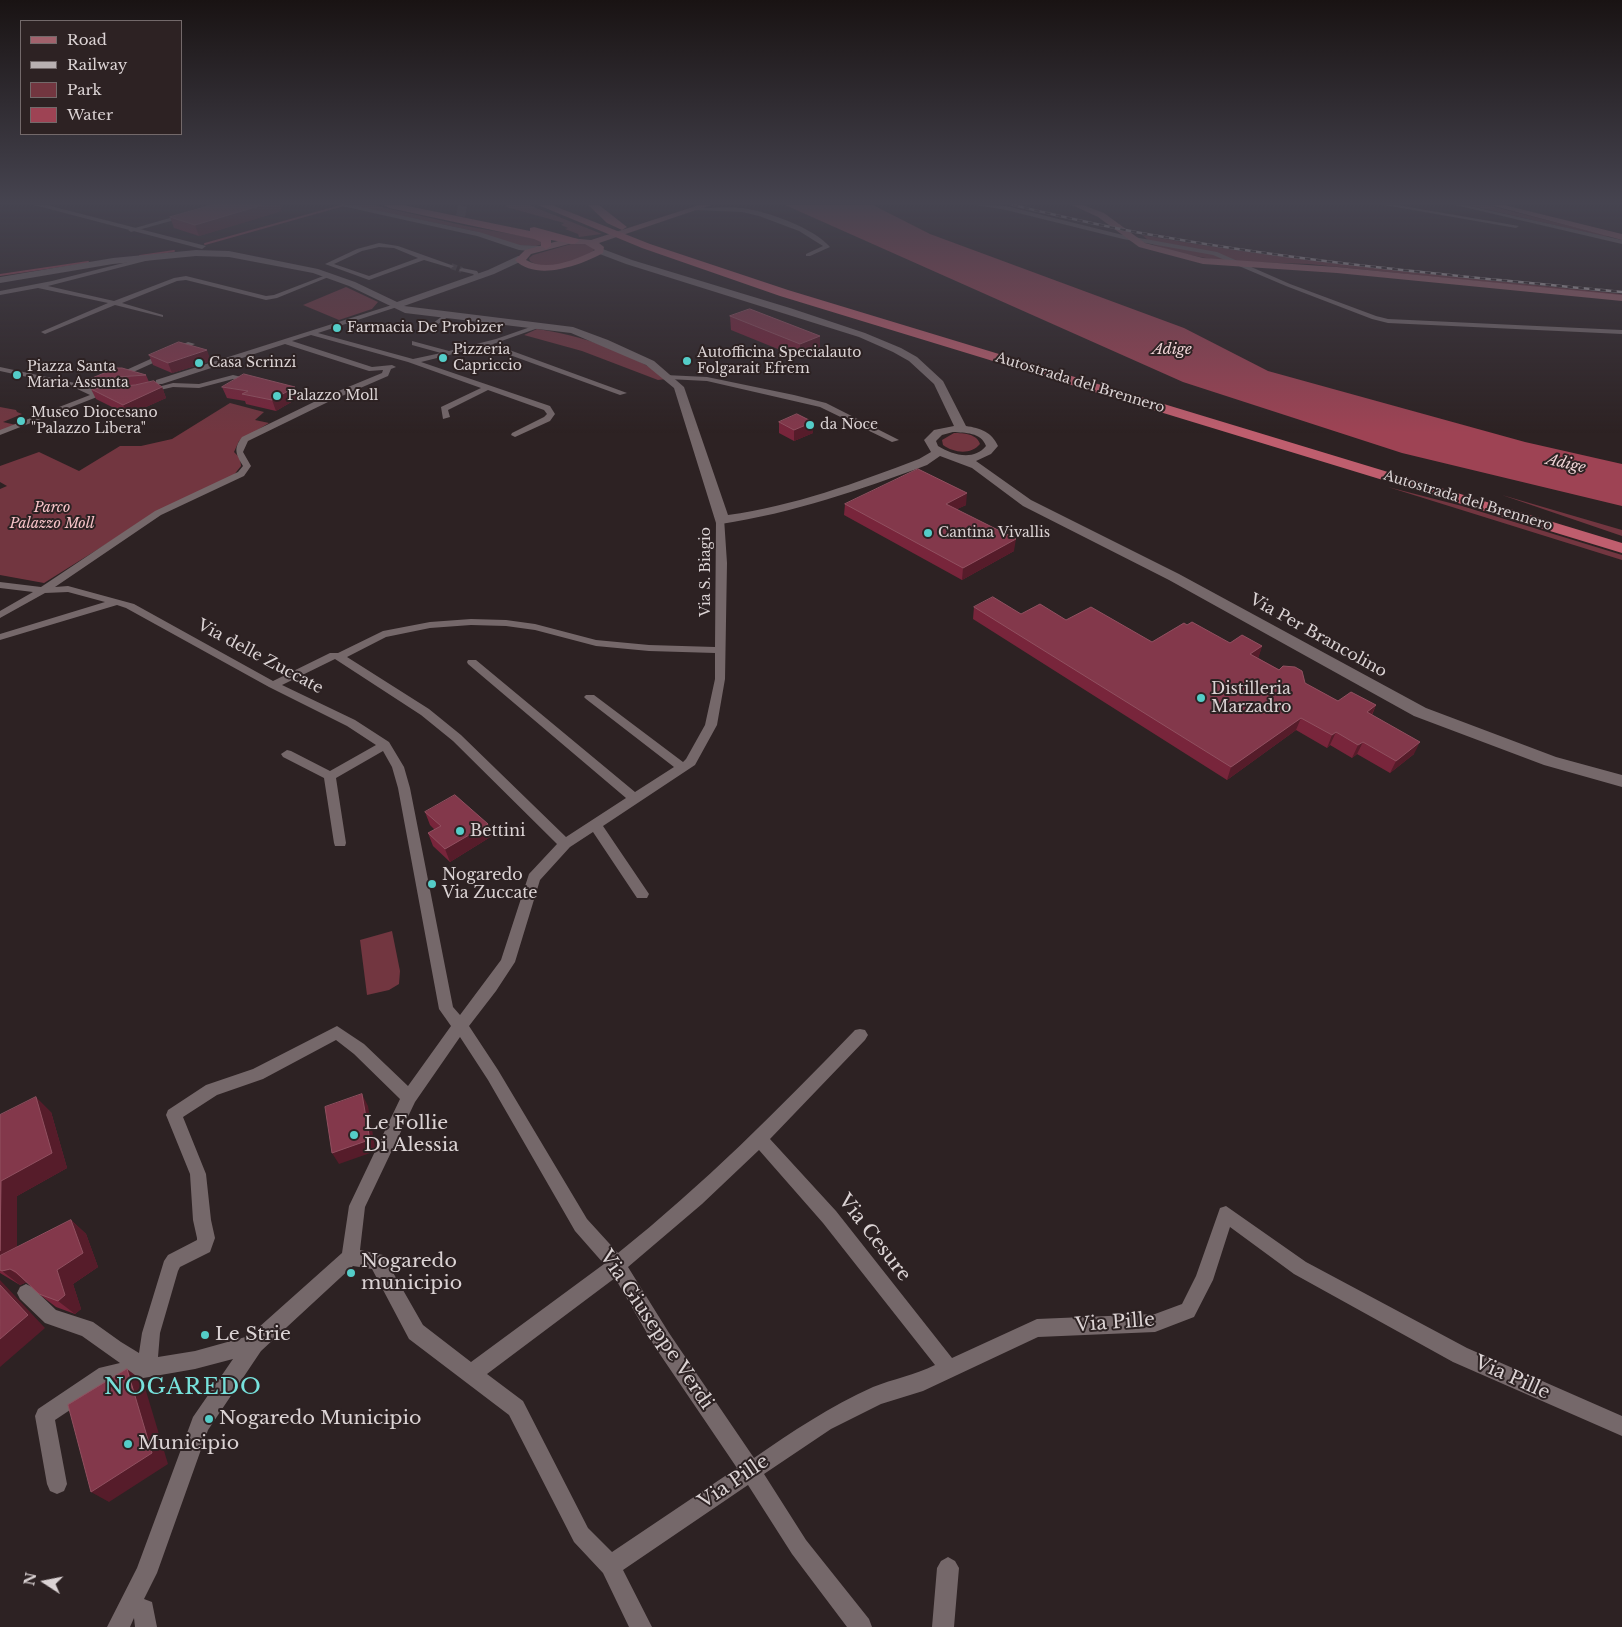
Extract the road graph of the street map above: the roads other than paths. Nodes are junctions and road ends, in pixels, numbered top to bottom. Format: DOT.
graph roads {
  1 [pos="60,281"];
  2 [pos="171,281"];
  3 [pos="197,281"];
  4 [pos="316,281"];
  5 [pos="343,281"];
  6 [pos="459,281"];
  7 [pos="692,281"];
  8 [pos="752,281"];
  9 [pos="763,281"];
  10 [pos="1279,281"];
  11 [pos="1448,281"];
  12 [pos="40,286"];
  13 [pos="0,293"];
  14 [pos="1622,298"];
  15 [pos="115,303"];
  16 [pos="395,306"];
  17 [pos="161,316"];
  18 [pos="447,318"];
  19 [pos="539,326"];
  20 [pos="430,328"];
  21 [pos="45,332"];
  22 [pos="310,332"];
  23 [pos="1622,332"];
  24 [pos="337,339"];
  25 [pos="284,341"];
  26 [pos="415,343"];
  27 [pos="485,344"];
  28 [pos="190,346"];
  29 [pos="308,349"];
  30 [pos="449,353"];
  31 [pos="212,354"];
  32 [pos="229,358"];
  33 [pos="411,362"];
  34 [pos="388,368"];
  35 [pos="0,369"];
  36 [pos="668,377"];
  37 [pos="105,382"];
  38 [pos="96,386"];
  39 [pos="486,388"];
  40 [pos="87,390"];
  41 [pos="623,393"];
  42 [pos="121,394"];
  43 [pos="96,395"];
  44 [pos="325,400"];
  45 [pos="949,406"];
  46 [pos="446,417"];
  47 [pos="962,429"];
  48 [pos="946,430"];
  49 [pos="0,432"];
  50 [pos="515,435"];
  51 [pos="895,440"];
  52 [pos="938,452"];
  53 [pos="977,456"];
  54 [pos="959,458"];
  55 [pos="1011,491"];
  56 [pos="721,520"];
  57 [pos="1622,541"];
  58 [pos="1622,548"];
  59 [pos="0,585"];
  60 [pos="43,590"];
  61 [pos="119,603"];
  62 [pos="0,615"];
  63 [pos="0,638"];
  64 [pos="721,650"];
  65 [pos="339,657"];
  66 [pos="472,662"];
  67 [pos="273,685"];
  68 [pos="590,697"];
  69 [pos="384,745"];
  70 [pos="287,754"];
  71 [pos="682,768"];
  72 [pos="330,776"];
  73 [pos="1622,781"];
  74 [pos="635,799"];
  75 [pos="595,824"];
  76 [pos="340,843"];
  77 [pos="565,844"];
  78 [pos="642,894"];
  79 [pos="461,1027"];
  80 [pos="860,1035"];
  81 [pos="409,1097"];
  82 [pos="759,1139"];
  83 [pos="350,1257"];
  84 [pos="616,1264"];
  85 [pos="26,1293"];
  86 [pos="254,1344"];
  87 [pos="146,1368"];
  88 [pos="949,1369"];
  89 [pos="471,1374"];
  90 [pos="1622,1426"];
  91 [pos="751,1471"];
  92 [pos="57,1484"];
  93 [pos="610,1566"];
  94 [pos="948,1568"];
  95 [pos="118,1627"];
  96 [pos="641,1627"];
  97 [pos="861,1627"];
  98 [pos="943,1627"];
  1 -- 12 [label="street"];
  2 -- 15 [label="street"];
  3 -- 4 [label="street"];
  5 -- 16 [label="main road, Via S. Biagio"];
  6 -- 16 [label="main road"];
  7 -- 45 [label="main road"];
  8 -- 58 [label="highway, Autostrada del Brennero"];
  9 -- 57 [label="highway, Autostrada del Brennero"];
  10 -- 23 [label="street"];
  11 -- 14 [label="main road"];
  12 -- 13 [label="street"];
  12 -- 15 [label="street"];
  15 -- 17 [label="street"];
  15 -- 21 [label="street"];
  16 -- 18 [label="main road, Via S. Biagio"];
  16 -- 22 [label="street"];
  18 -- 19 [label="main road, Via S. Biagio"];
  18 -- 20 [label="street"];
  19 -- 27 [label="street"];
  19 -- 36 [label="main road, Via S. Biagio"];
  22 -- 24 [label="street"];
  22 -- 25 [label="street"];
  24 -- 29 [label="street"];
  24 -- 33 [label="street"];
  25 -- 29 [label="street"];
  25 -- 32 [label="street"];
  26 -- 30 [label="street"];
  27 -- 30 [label="street"];
  27 -- 41 [label="street"];
  28 -- 37 [label="street"];
  29 -- 34 [label="street"];
  30 -- 33 [label="street"];
  31 -- 32 [label="street"];
  32 -- 44 [label="street"];
  33 -- 34 [label="street"];
  33 -- 39 [label="street"];
  34 -- 44 [label="street"];
  35 -- 40 [label="street"];
  36 -- 51 [label="street"];
  36 -- 56 [label="main road, Via S. Biagio"];
  38 -- 40 [label="street"];
  39 -- 46 [label="street"];
  39 -- 50 [label="street"];
  40 -- 43 [label="street"];
  42 -- 43 [label="street"];
  43 -- 49 [label="street"];
  44 -- 60 [label="street"];
  45 -- 47 [label="main road"];
  45 -- 48 [label="main road"];
  47 -- 48 [label="main road"];
  47 -- 53 [label="main road"];
  48 -- 52 [label="main road"];
  52 -- 54 [label="main road"];
  52 -- 56 [label="main road"];
  53 -- 54 [label="main road"];
  53 -- 55 [label="main road"];
  54 -- 55 [label="main road"];
  55 -- 73 [label="main road, Via Per Brancolino"];
  56 -- 64 [label="street, Via S. Biagio"];
  59 -- 60 [label="street, Via delle Zuccate"];
  60 -- 61 [label="street, Via delle Zuccate"];
  60 -- 62 [label="street"];
  61 -- 63 [label="street"];
  61 -- 67 [label="street, Via delle Zuccate"];
  64 -- 65 [label="street"];
  64 -- 71 [label="street, Via S. Biagio"];
  65 -- 67 [label="street"];
  65 -- 77 [label="street"];
  66 -- 74 [label="street"];
  67 -- 69 [label="street, Via delle Zuccate"];
  68 -- 71 [label="street"];
  69 -- 72 [label="street"];
  69 -- 79 [label="street, Via delle Zuccate"];
  70 -- 72 [label="street"];
  71 -- 74 [label="street, Via S. Biagio"];
  72 -- 76 [label="street"];
  74 -- 75 [label="street, Via S. Biagio"];
  75 -- 77 [label="street, Via S. Biagio"];
  75 -- 78 [label="street"];
  77 -- 79 [label="street, Via S. Biagio"];
  79 -- 81 [label="street, Via S. Biagio"];
  79 -- 84 [label="street, Via Giuseppe Verdi"];
  80 -- 82 [label="street"];
  81 -- 83 [label="street, Via S. Biagio"];
  81 -- 87 [label="street"];
  82 -- 84 [label="street"];
  82 -- 88 [label="street, Via Cesure"];
  83 -- 86 [label="street"];
  83 -- 89 [label="street"];
  84 -- 89 [label="street"];
  84 -- 91 [label="street, Via Giuseppe Verdi"];
  85 -- 87 [label="street"];
  86 -- 87 [label="street"];
  86 -- 95 [label="street"];
  87 -- 92 [label="street"];
  88 -- 90 [label="street, Via Pille"];
  88 -- 91 [label="street, Via Pille"];
  89 -- 93 [label="street"];
  91 -- 93 [label="street, Via Pille"];
  91 -- 97 [label="street, Via Giuseppe Verdi"];
  93 -- 96 [label="street"];
  94 -- 98 [label="street"];
}
